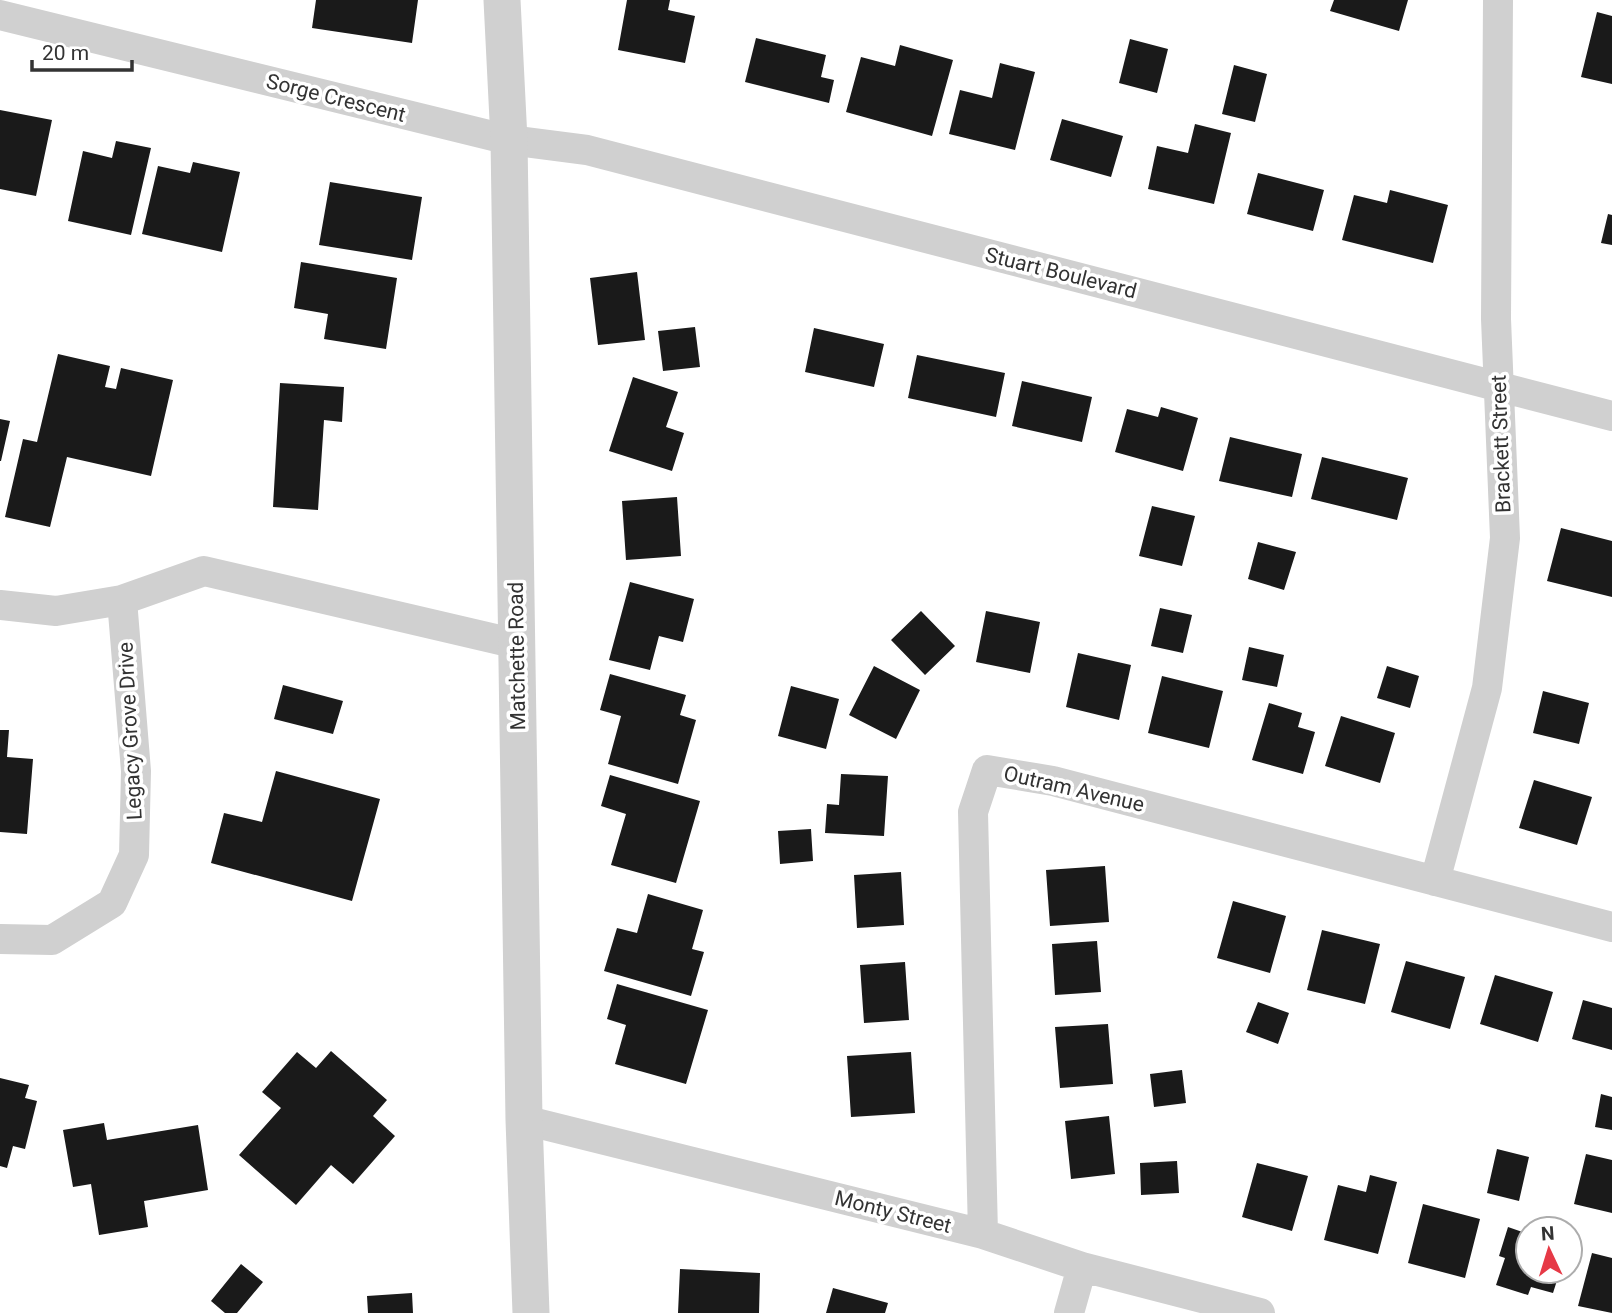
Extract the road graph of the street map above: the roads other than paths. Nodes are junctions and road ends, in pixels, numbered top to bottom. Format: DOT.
graph roads {
  1 [pos="502,0"];
  2 [pos="1498,0"];
  3 [pos="0,15"];
  4 [pos="509,140"];
  5 [pos="1499,386"];
  6 [pos="1612,416"];
  7 [pos="122,600"];
  8 [pos="0,605"];
  9 [pos="517,645"];
  10 [pos="1435,881"];
  11 [pos="1612,927"];
  12 [pos="0,939"];
  13 [pos="524,1120"];
  14 [pos="983,1234"];
  15 [pos="1082,1267"];
  16 [pos="531,1313"];
  17 [pos="1069,1313"];
  18 [pos="1260,1313"];
  1 -- 4 [label="street, Matchette Road"];
  2 -- 5 [label="street, Brackett Street"];
  3 -- 4 [label="street, Sorge Crescent"];
  4 -- 5 [label="street, Stuart Boulevard"];
  4 -- 9 [label="street, Matchette Road"];
  5 -- 6 [label="street, Stuart Boulevard"];
  5 -- 10 [label="street, Brackett Street"];
  7 -- 8 [label="street"];
  7 -- 9 [label="street"];
  7 -- 12 [label="street, Legacy Grove Drive"];
  9 -- 13 [label="street, Matchette Road"];
  10 -- 11 [label="street, Outram Avenue"];
  10 -- 14 [label="street, Outram Avenue"];
  13 -- 14 [label="street, Monty Street"];
  13 -- 16 [label="street, Matchette Road"];
  14 -- 15 [label="street, Monty Street"];
  15 -- 17 [label="street"];
  15 -- 18 [label="street, Monty Street"];
}
